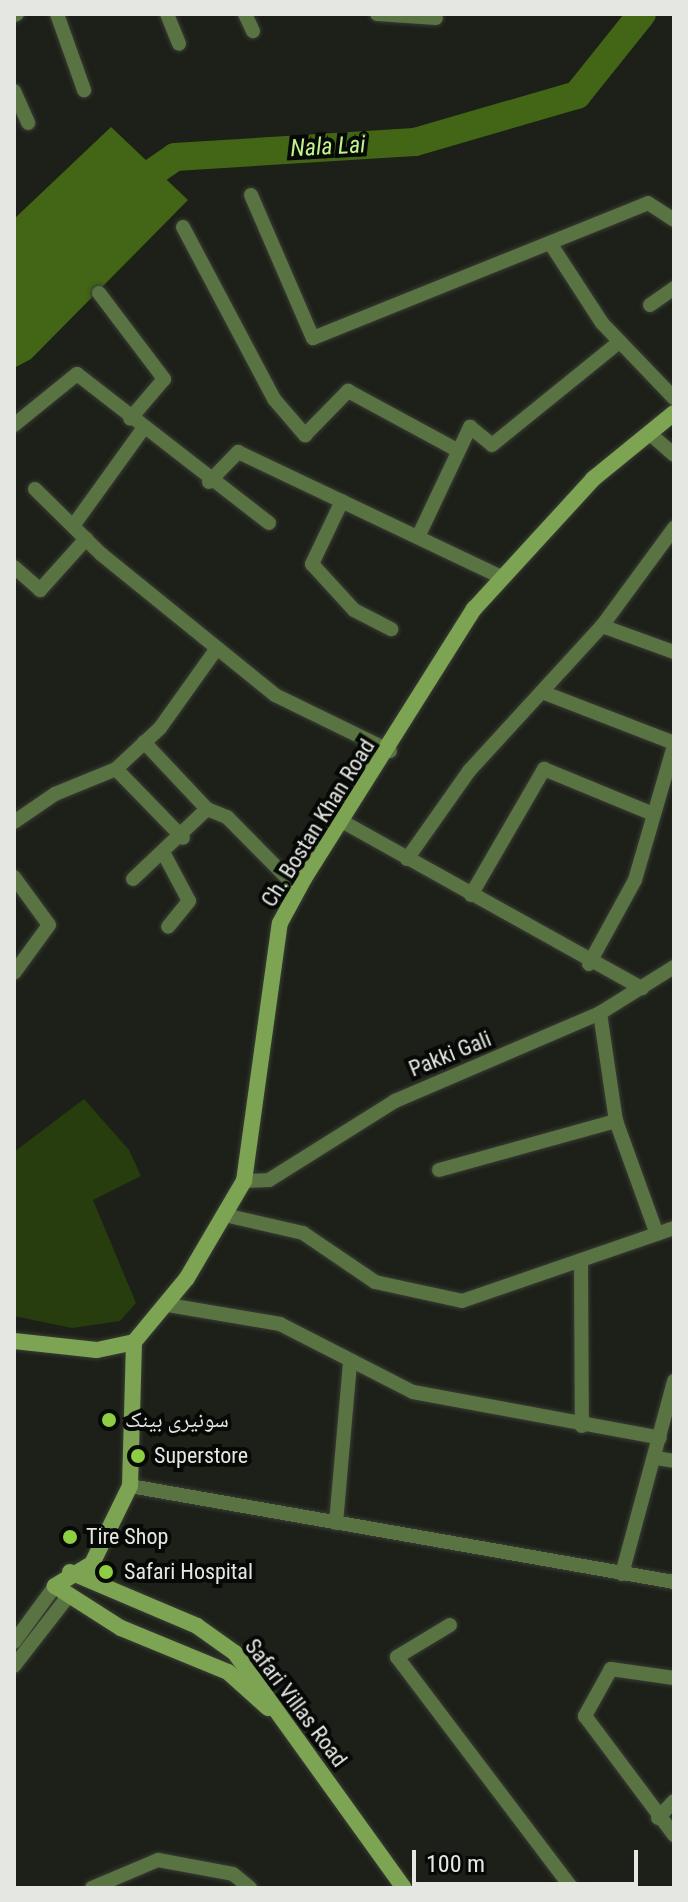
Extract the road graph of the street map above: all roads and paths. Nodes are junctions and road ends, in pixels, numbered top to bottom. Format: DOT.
graph roads {
  1 [pos="57,14"];
  2 [pos="167,14"];
  3 [pos="245,14"];
  4 [pos="377,14"];
  5 [pos="436,18"];
  6 [pos="253,31"];
  7 [pos="179,44"];
  8 [pos="84,90"];
  9 [pos="14,91"];
  10 [pos="28,123"];
  11 [pos="251,195"];
  12 [pos="674,220"];
  13 [pos="183,227"];
  14 [pos="552,246"];
  15 [pos="674,288"];
  16 [pos="99,293"];
  17 [pos="650,305"];
  18 [pos="619,342"];
  19 [pos="674,398"];
  20 [pos="674,413"];
  21 [pos="130,419"];
  22 [pos="14,425"];
  23 [pos="143,429"];
  24 [pos="649,433"];
  25 [pos="457,450"];
  26 [pos="674,455"];
  27 [pos="209,482"];
  28 [pos="35,489"];
  29 [pos="342,501"];
  30 [pos="269,523"];
  31 [pos="73,526"];
  32 [pos="674,528"];
  33 [pos="418,537"];
  34 [pos="86,539"];
  35 [pos="14,567"];
  36 [pos="501,577"];
  37 [pos="602,626"];
  38 [pos="391,629"];
  39 [pos="217,648"];
  40 [pos="674,652"];
  41 [pos="542,692"];
  42 [pos="144,742"];
  43 [pos="674,744"];
  44 [pos="390,751"];
  45 [pos="116,769"];
  46 [pos="207,809"];
  47 [pos="651,813"];
  48 [pos="14,822"];
  49 [pos="345,823"];
  50 [pos="183,838"];
  51 [pos="164,854"];
  52 [pos="407,859"];
  53 [pos="14,877"];
  54 [pos="133,879"];
  55 [pos="298,889"];
  56 [pos="471,895"];
  57 [pos="168,927"];
  58 [pos="589,964"];
  59 [pos="674,967"];
  60 [pos="14,973"];
  61 [pos="642,988"];
  62 [pos="600,1013"];
  63 [pos="616,1121"];
  64 [pos="439,1170"];
  65 [pos="244,1181"];
  66 [pos="229,1216"];
  67 [pos="674,1228"];
  68 [pos="657,1234"];
  69 [pos="581,1261"];
  70 [pos="168,1305"];
  71 [pos="14,1341"];
  72 [pos="134,1342"];
  73 [pos="350,1362"];
  74 [pos="674,1382"];
  75 [pos="582,1426"];
  76 [pos="660,1438"];
  77 [pos="656,1458"];
  78 [pos="674,1461"];
  79 [pos="130,1486"];
  80 [pos="336,1523"];
  81 [pos="81,1572"];
  82 [pos="622,1574"];
  83 [pos="674,1582"];
  84 [pos="62,1591"];
  85 [pos="450,1625"];
  86 [pos="14,1642"];
  87 [pos="14,1666"];
  88 [pos="674,1678"];
  89 [pos="278,1717"];
  90 [pos="674,1801"];
  91 [pos="658,1818"];
  92 [pos="674,1835"];
  93 [pos="567,1886"];
  94 [pos="92,1888"];
  95 [pos="250,1888"];
  96 [pos="404,1888"];
  1 -- 8 [label="street"];
  2 -- 7 [label="street"];
  3 -- 6 [label="street"];
  4 -- 5 [label="street"];
  9 -- 10 [label="street"];
  11 -- 14 [label="street"];
  12 -- 14 [label="street"];
  13 -- 25 [label="street"];
  14 -- 18 [label="street"];
  15 -- 17 [label="street"];
  16 -- 21 [label="street"];
  18 -- 19 [label="street"];
  18 -- 25 [label="street"];
  20 -- 24 [label="main road, Ch. Bostan Khan Road"];
  21 -- 22 [label="street"];
  21 -- 23 [label="street"];
  23 -- 27 [label="street"];
  23 -- 31 [label="street"];
  24 -- 26 [label="street"];
  24 -- 36 [label="main road, Ch. Bostan Khan Road"];
  25 -- 33 [label="street"];
  27 -- 29 [label="street"];
  27 -- 30 [label="street"];
  28 -- 31 [label="street"];
  29 -- 33 [label="street"];
  29 -- 38 [label="street"];
  31 -- 34 [label="street"];
  32 -- 37 [label="street"];
  33 -- 36 [label="street"];
  34 -- 35 [label="street"];
  34 -- 39 [label="street"];
  36 -- 44 [label="main road, Ch. Bostan Khan Road"];
  37 -- 40 [label="street"];
  37 -- 41 [label="street"];
  39 -- 42 [label="street"];
  39 -- 44 [label="street"];
  41 -- 43 [label="street"];
  41 -- 52 [label="street"];
  42 -- 45 [label="street"];
  42 -- 46 [label="street"];
  43 -- 47 [label="street"];
  44 -- 49 [label="main road, Ch. Bostan Khan Road"];
  45 -- 48 [label="street"];
  45 -- 50 [label="street"];
  46 -- 50 [label="street"];
  46 -- 55 [label="street"];
  47 -- 56 [label="street"];
  47 -- 58 [label="street"];
  49 -- 52 [label="street"];
  49 -- 55 [label="main road, Ch. Bostan Khan Road"];
  50 -- 51 [label="street"];
  51 -- 54 [label="street"];
  51 -- 57 [label="street"];
  52 -- 56 [label="street"];
  53 -- 60 [label="street"];
  55 -- 65 [label="main road, Ch. Bostan Khan Road"];
  56 -- 58 [label="street"];
  58 -- 61 [label="street"];
  59 -- 61 [label="street, Pakki Gali"];
  61 -- 62 [label="street, Pakki Gali"];
  62 -- 63 [label="street"];
  62 -- 65 [label="street, Pakki Gali"];
  63 -- 64 [label="street"];
  63 -- 68 [label="street"];
  65 -- 66 [label="main road, Ch. Bostan Khan Road"];
  66 -- 69 [label="street"];
  66 -- 70 [label="main road, Ch. Bostan Khan Road"];
  67 -- 68 [label="street"];
  68 -- 69 [label="street"];
  69 -- 75 [label="street"];
  70 -- 72 [label="main road, Ch. Bostan Khan Road"];
  70 -- 73 [label="street"];
  71 -- 72 [label="main road"];
  72 -- 79 [label="main road"];
  73 -- 75 [label="street"];
  73 -- 80 [label="street"];
  74 -- 76 [label="street"];
  75 -- 76 [label="street"];
  76 -- 77 [label="street"];
  77 -- 78 [label="street"];
  77 -- 82 [label="street"];
  79 -- 80 [label="street"];
  79 -- 81 [label="main road"];
  80 -- 82 [label="street"];
  81 -- 84 [label="main road"];
  81 -- 89 [label="main road, Safari Villas Road"];
  82 -- 83 [label="street"];
  84 -- 86 [label="street"];
  84 -- 87 [label="street"];
  84 -- 89 [label="main road"];
  85 -- 93 [label="street"];
  88 -- 91 [label="street"];
  89 -- 96 [label="main road, Safari Villas Road"];
  90 -- 91 [label="street"];
  91 -- 92 [label="street"];
  94 -- 95 [label="street"];
}
